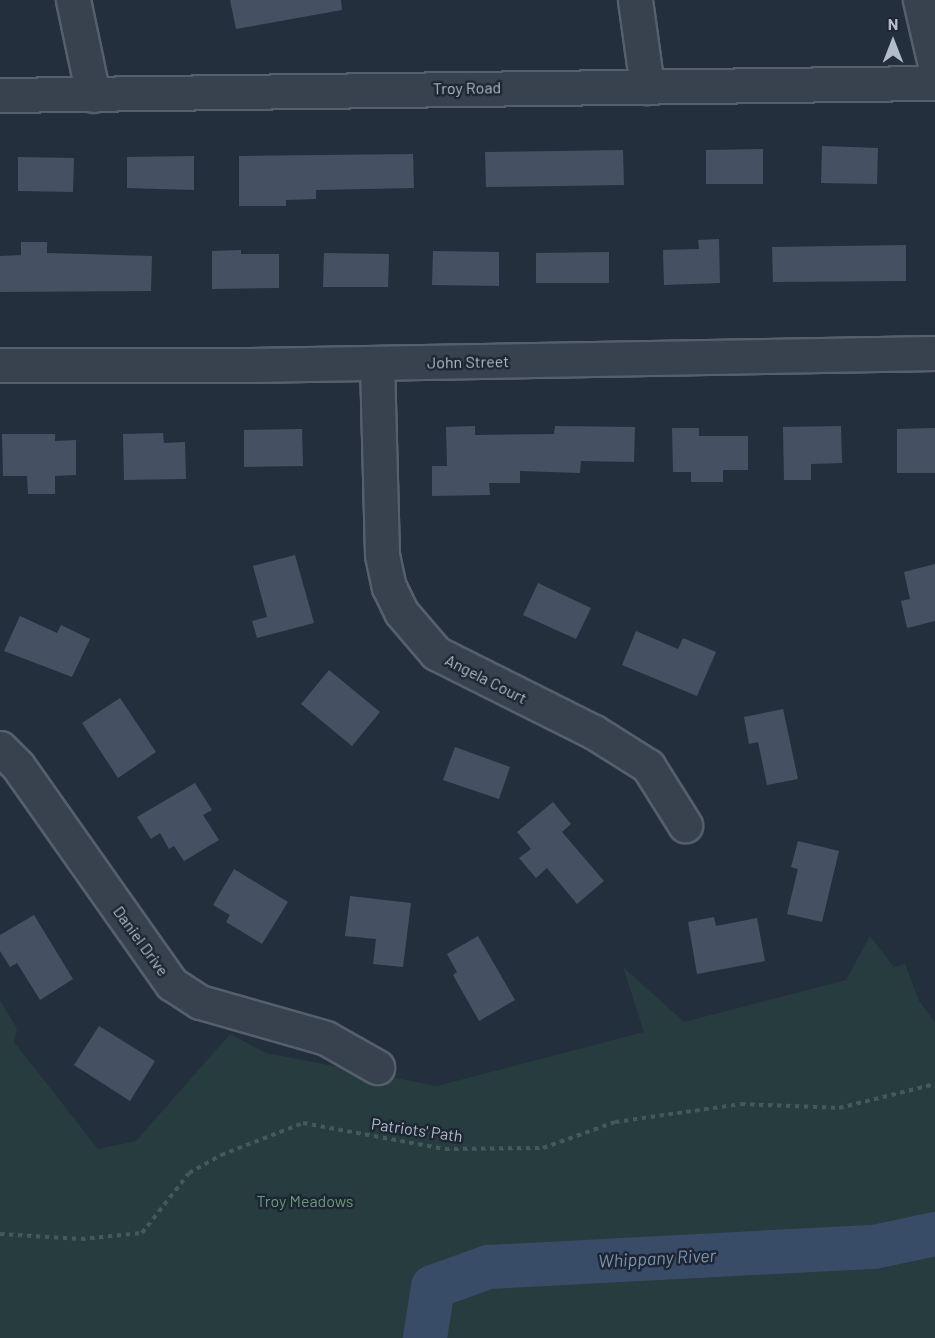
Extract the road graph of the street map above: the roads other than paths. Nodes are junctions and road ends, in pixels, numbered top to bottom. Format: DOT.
graph roads {
  1 [pos="73,0"];
  2 [pos="635,0"];
  3 [pos="920,0"];
  4 [pos="935,64"];
  5 [pos="935,83"];
  6 [pos="647,87"];
  7 [pos="0,95"];
  8 [pos="93,95"];
  9 [pos="935,353"];
  10 [pos="376,363"];
  11 [pos="0,365"];
  12 [pos="0,748"];
  13 [pos="686,825"];
  14 [pos="376,1067"];
  1 -- 8 [label="street"];
  2 -- 6 [label="street"];
  3 -- 4 [label="street"];
  5 -- 6 [label="street, Troy Road"];
  6 -- 8 [label="street, Troy Road"];
  7 -- 8 [label="street, Troy Road"];
  9 -- 10 [label="street, John Street"];
  10 -- 11 [label="street, John Street"];
  10 -- 13 [label="street, Angela Court"];
  12 -- 14 [label="street, Daniel Drive"];
}
